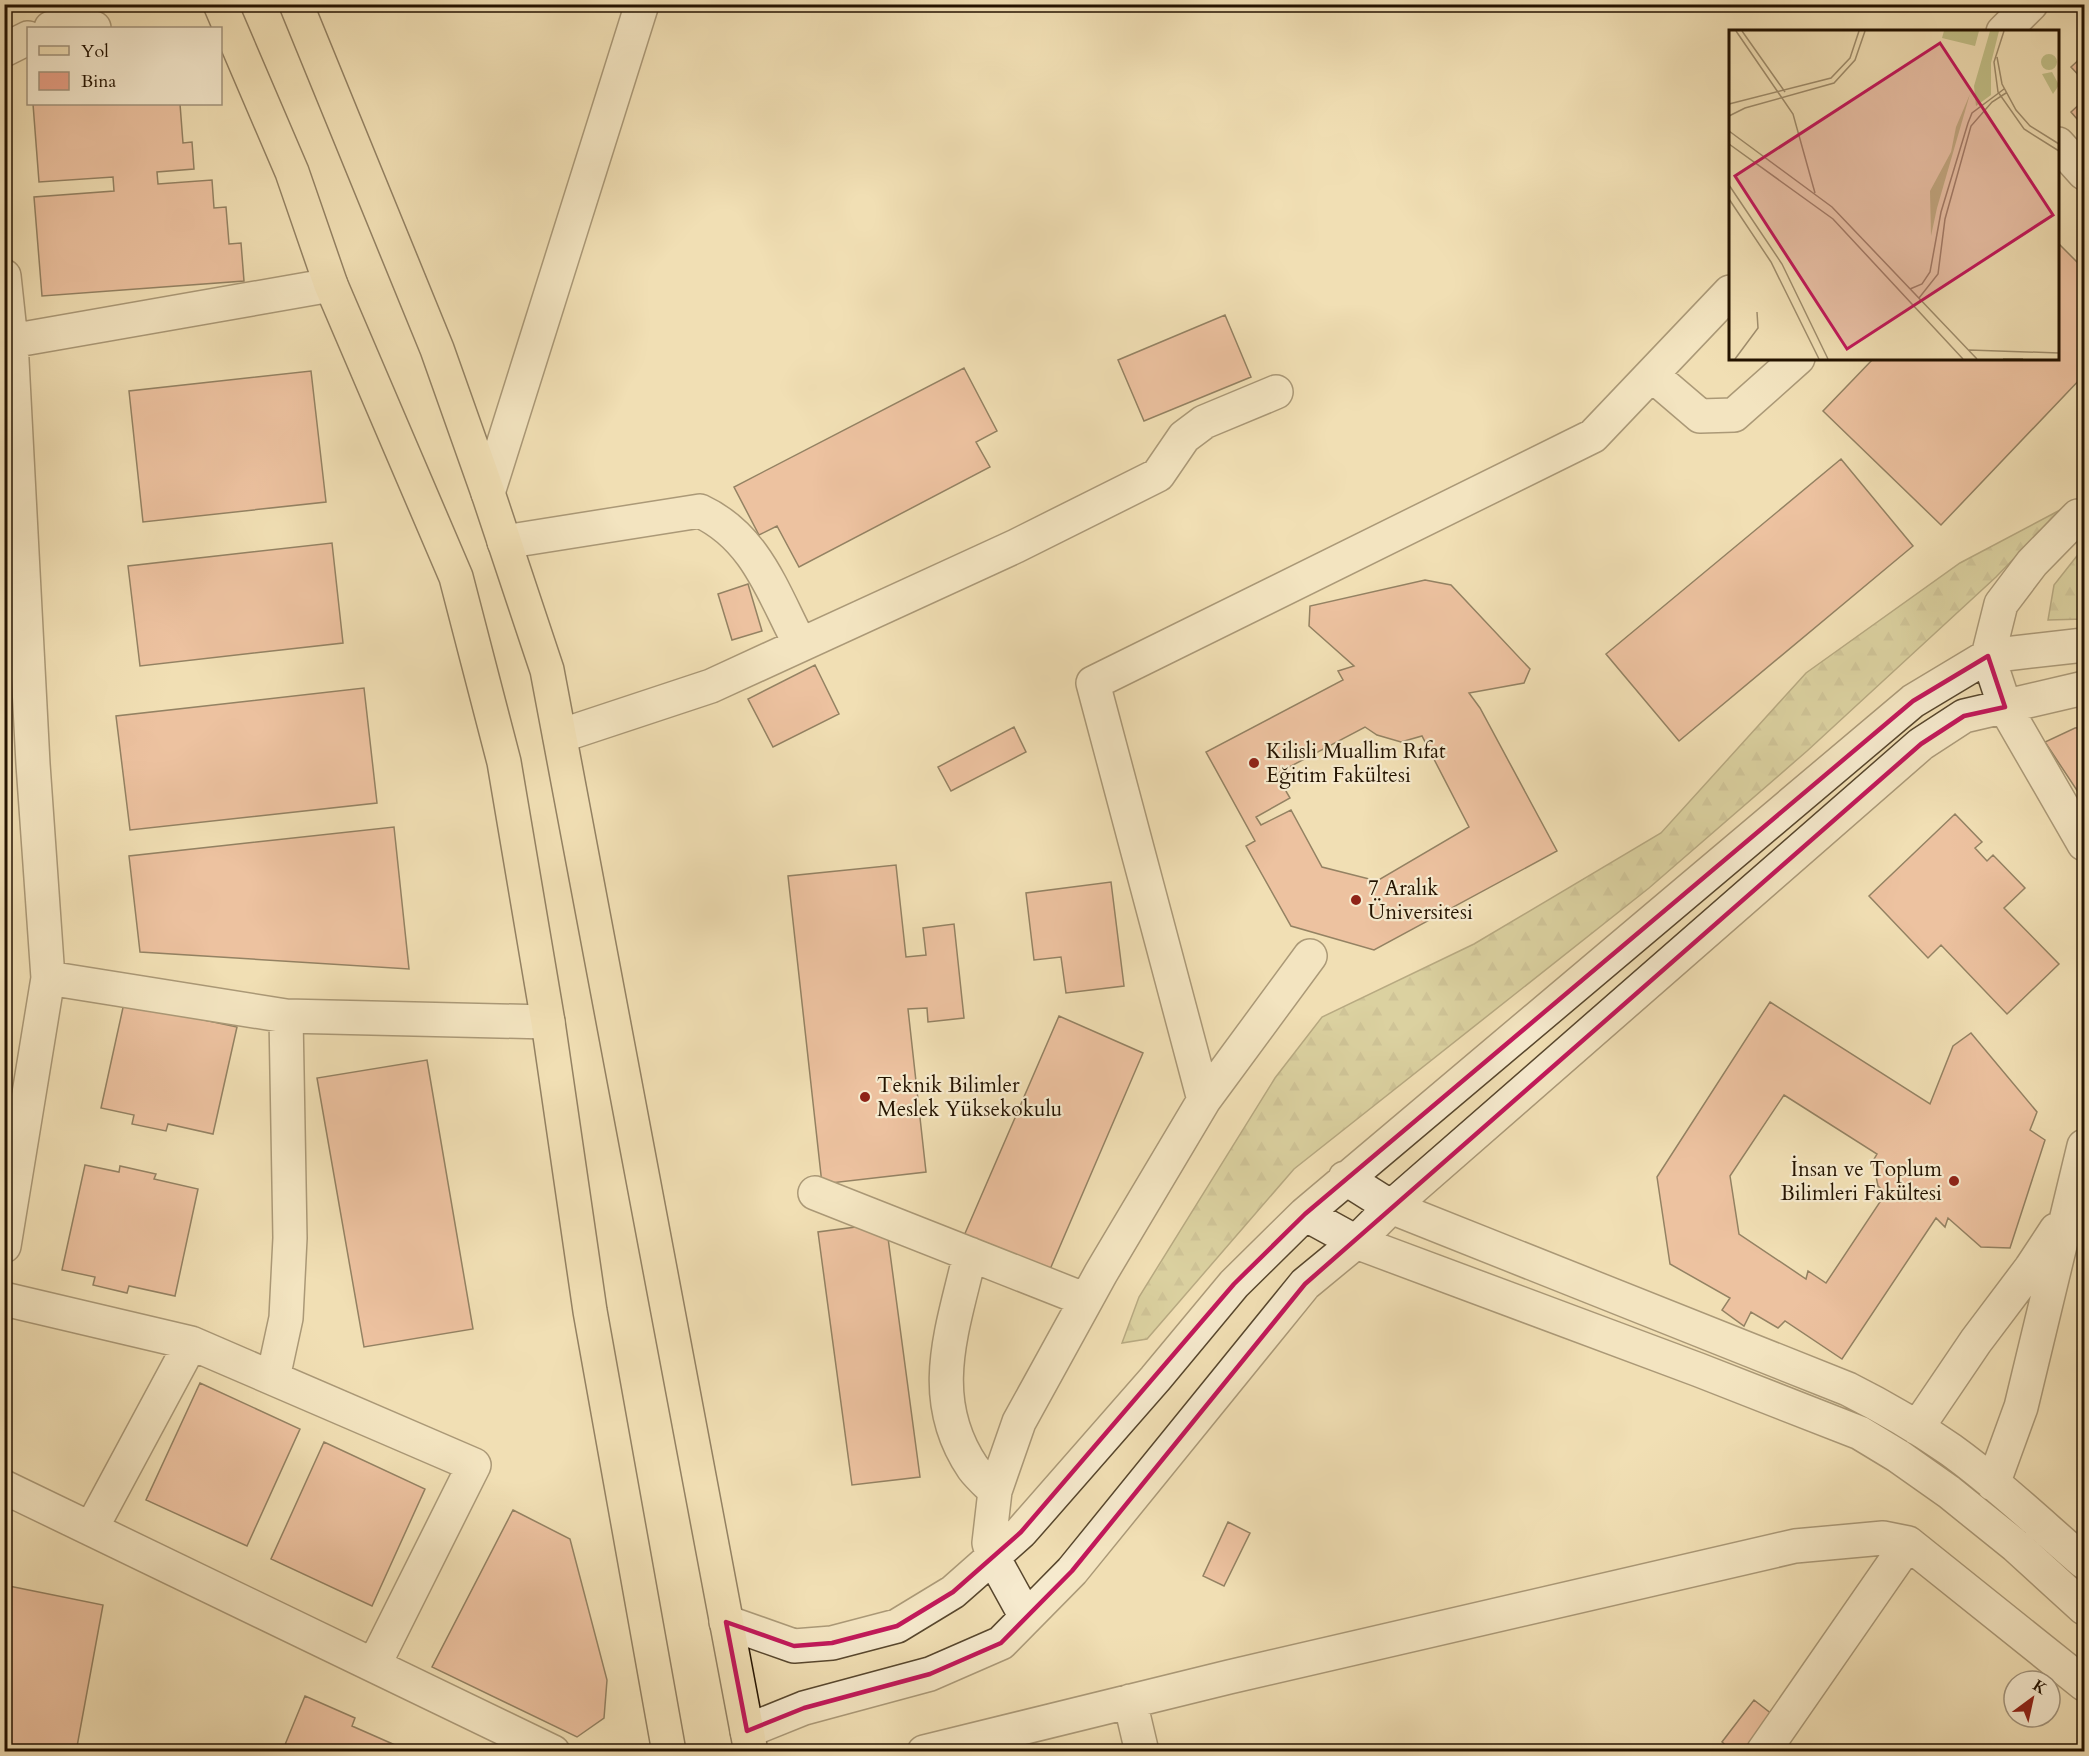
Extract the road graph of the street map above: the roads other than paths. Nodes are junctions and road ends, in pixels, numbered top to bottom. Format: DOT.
graph roads {
  1 [pos="296,4"];
  2 [pos="642,4"];
  3 [pos="2031,4"];
  4 [pos="224,21"];
  5 [pos="2004,30"];
  6 [pos="27,38"];
  7 [pos="4,50"];
  8 [pos="2059,145"];
  9 [pos="2085,173"];
  10 [pos="4,276"];
  11 [pos="331,285"];
  12 [pos="1729,294"];
  13 [pos="11,341"];
  14 [pos="1796,360"];
  15 [pos="1652,375"];
  16 [pos="1276,392"];
  17 [pos="488,493"];
  18 [pos="2078,516"];
  19 [pos="504,542"];
  20 [pos="800,644"];
  21 [pos="2085,645"];
  22 [pos="1988,656"];
  23 [pos="2085,688"];
  24 [pos="2005,707"];
  25 [pos="560,736"];
  26 [pos="2085,844"];
  27 [pos="1310,956"];
  28 [pos="48,978"];
  29 [pos="286,1016"];
  30 [pos="548,1022"];
  31 [pos="1204,1100"];
  32 [pos="2085,1146"];
  33 [pos="1345,1178"];
  34 [pos="816,1193"];
  35 [pos="1391,1207"];
  36 [pos="1305,1214"];
  37 [pos="2067,1214"];
  38 [pos="1356,1242"];
  39 [pos="4,1246"];
  40 [pos="970,1254"];
  41 [pos="4,1299"];
  42 [pos="1086,1300"];
  43 [pos="191,1343"];
  44 [pos="273,1378"];
  45 [pos="1917,1428"];
  46 [pos="1993,1484"];
  47 [pos="4,1487"];
  48 [pos="995,1491"];
  49 [pos="91,1529"];
  50 [pos="1908,1543"];
  51 [pos="993,1557"];
  52 [pos="2085,1563"];
  53 [pos="2085,1608"];
  54 [pos="1026,1617"];
  55 [pos="726,1622"];
  56 [pos="374,1665"];
  57 [pos="2085,1684"];
  58 [pos="1130,1701"];
  59 [pos="749,1741"];
  60 [pos="553,1752"];
  61 [pos="669,1752"];
  62 [pos="924,1752"];
  63 [pos="1142,1752"];
  64 [pos="1763,1752"];
  1 -- 17 [label="main road"];
  2 -- 17 [label="street"];
  3 -- 5 [label="street"];
  4 -- 11 [label="main road"];
  6 -- 7 [label="street"];
  8 -- 9 [label="street"];
  10 -- 13 [label="street"];
  11 -- 13 [label="street"];
  11 -- 30 [label="main road"];
  12 -- 15 [label="street"];
  13 -- 28 [label="street"];
  14 -- 15 [label="street"];
  15 -- 31 [label="street"];
  16 -- 20 [label="street"];
  17 -- 19 [label="main road"];
  18 -- 22 [label="street"];
  19 -- 20 [label="street"];
  19 -- 25 [label="main road"];
  20 -- 25 [label="street"];
  21 -- 22 [label="street"];
  22 -- 24 [label="street"];
  22 -- 33 [label="street"];
  23 -- 24 [label="street"];
  24 -- 26 [label="street"];
  24 -- 35 [label="street"];
  25 -- 55 [label="main road"];
  27 -- 31 [label="street"];
  28 -- 29 [label="street"];
  28 -- 39 [label="street"];
  29 -- 30 [label="street"];
  29 -- 44 [label="street"];
  30 -- 61 [label="main road"];
  31 -- 42 [label="street"];
  32 -- 37 [label="street"];
  33 -- 35 [label="street"];
  33 -- 36 [label="street"];
  34 -- 40 [label="street"];
  35 -- 38 [label="street"];
  35 -- 45 [label="street"];
  36 -- 38 [label="street"];
  36 -- 51 [label="street"];
  37 -- 45 [label="street"];
  37 -- 46 [label="street"];
  38 -- 53 [label="street"];
  38 -- 54 [label="street"];
  40 -- 42 [label="street"];
  40 -- 48 [label="street"];
  41 -- 43 [label="street"];
  42 -- 48 [label="street"];
  43 -- 44 [label="street"];
  43 -- 49 [label="street"];
  44 -- 56 [label="street"];
  45 -- 46 [label="street"];
  46 -- 52 [label="street"];
  47 -- 49 [label="street"];
  48 -- 51 [label="street"];
  49 -- 56 [label="street"];
  50 -- 57 [label="street"];
  50 -- 58 [label="street"];
  50 -- 64 [label="street"];
  51 -- 54 [label="street"];
  51 -- 55 [label="street"];
  54 -- 59 [label="street"];
  55 -- 59 [label="main road"];
  56 -- 60 [label="street"];
  58 -- 62 [label="street"];
  58 -- 63 [label="street"];
}
